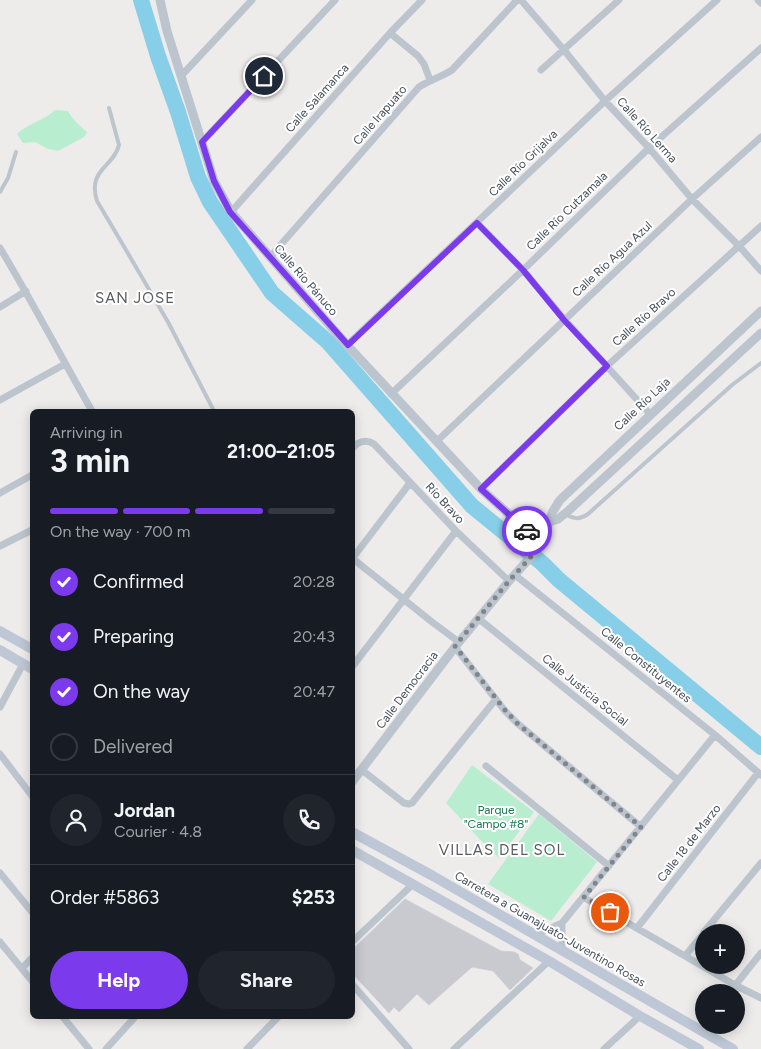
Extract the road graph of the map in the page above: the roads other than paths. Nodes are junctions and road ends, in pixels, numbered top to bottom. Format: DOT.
graph roads {
  1 [pos="252,0"];
  2 [pos="336,0"];
  3 [pos="422,0"];
  4 [pos="517,0"];
  5 [pos="521,0"];
  6 [pos="619,0"];
  7 [pos="717,0"];
  8 [pos="758,0"];
  9 [pos="160,1"];
  10 [pos="761,3"];
  11 [pos="390,33"];
  12 [pos="761,48"];
  13 [pos="564,50"];
  14 [pos="541,70"];
  15 [pos="181,76"];
  16 [pos="430,80"];
  17 [pos="605,101"];
  18 [pos="109,108"];
  19 [pos="761,137"];
  20 [pos="202,142"];
  21 [pos="649,148"];
  22 [pos="16,152"];
  23 [pos="0,192"];
  24 [pos="692,199"];
  25 [pos="230,212"];
  26 [pos="477,223"];
  27 [pos="761,226"];
  28 [pos="739,246"];
  29 [pos="0,248"];
  30 [pos="270,257"];
  31 [pos="523,270"];
  32 [pos="761,271"];
  33 [pos="26,292"];
  34 [pos="0,307"];
  35 [pos="761,311"];
  36 [pos="564,320"];
  37 [pos="761,333"];
  38 [pos="348,345"];
  39 [pos="761,362"];
  40 [pos="65,364"];
  41 [pos="607,366"];
  42 [pos="391,394"];
  43 [pos="0,400"];
  44 [pos="91,409"];
  45 [pos="213,409"];
  46 [pos="650,414"];
  47 [pos="436,441"];
  48 [pos="355,446"];
  49 [pos="30,476"];
  50 [pos="410,483"];
  51 [pos="481,489"];
  52 [pos="0,493"];
  53 [pos="565,514"];
  54 [pos="549,522"];
  55 [pos="30,531"];
  56 [pos="456,531"];
  57 [pos="0,546"];
  58 [pos="539,547"];
  59 [pos="355,555"];
  60 [pos="355,560"];
  61 [pos="515,574"];
  62 [pos="404,600"];
  63 [pos="478,618"];
  64 [pos="0,631"];
  65 [pos="457,644"];
  66 [pos="30,648"];
  67 [pos="0,650"];
  68 [pos="355,663"];
  69 [pos="28,666"];
  70 [pos="496,699"];
  71 [pos="0,707"];
  72 [pos="715,735"];
  73 [pos="0,754"];
  74 [pos="486,766"];
  75 [pos="362,770"];
  76 [pos="760,774"];
  77 [pos="355,778"];
  78 [pos="678,780"];
  79 [pos="30,793"];
  80 [pos="641,827"];
  81 [pos="355,834"];
  82 [pos="355,852"];
  83 [pos="761,863"];
  84 [pos="608,866"];
  85 [pos="2,878"];
  86 [pos="412,885"];
  87 [pos="465,894"];
  88 [pos="584,897"];
  89 [pos="30,910"];
  90 [pos="457,910"];
  91 [pos="562,923"];
  92 [pos="711,924"];
  93 [pos="638,928"];
  94 [pos="535,934"];
  95 [pos="355,939"];
  96 [pos="0,942"];
  97 [pos="695,944"];
  98 [pos="562,951"];
  99 [pos="761,953"];
  100 [pos="685,956"];
  101 [pos="30,960"];
  102 [pos="548,961"];
  103 [pos="22,968"];
  104 [pos="30,978"];
  105 [pos="732,984"];
  106 [pos="737,984"];
  107 [pos="355,987"];
  108 [pos="745,991"];
  109 [pos="761,998"];
  110 [pos="640,1016"];
  111 [pos="64,1019"];
  112 [pos="133,1019"];
  113 [pos="276,1019"];
  114 [pos="695,1023"];
  115 [pos="714,1034"];
  116 [pos="88,1049"];
  117 [pos="106,1049"];
  118 [pos="247,1049"];
  119 [pos="409,1049"];
  120 [pos="454,1049"];
  121 [pos="604,1049"];
  122 [pos="699,1049"];
  123 [pos="733,1049"];
  1 -- 15 [label="street"];
  2 -- 20 [label="street"];
  3 -- 11 [label="street, Calle Salamanca"];
  4 -- 16 [label="street, Calle Irapuato"];
  5 -- 13 [label="street, Calle Río Lerma"];
  6 -- 13 [label="street"];
  7 -- 17 [label="street, Calle Río Grijalva"];
  8 -- 10 [label="street"];
  9 -- 15 [label="street, Calle Río Pánuco"];
  11 -- 16 [label="street"];
  11 -- 25 [label="street, Calle Salamanca"];
  12 -- 21 [label="street, Calle Río Cutzamala"];
  13 -- 14 [label="street"];
  13 -- 17 [label="street, Calle Río Lerma"];
  15 -- 20 [label="street, Calle Río Pánuco"];
  16 -- 30 [label="street, Calle Irapuato"];
  17 -- 21 [label="street, Calle Río Lerma"];
  17 -- 26 [label="street, Calle Río Grijalva"];
  18 -- 45 [label="lane"];
  19 -- 24 [label="street, Calle Río Agua Azul"];
  20 -- 25 [label="street, Calle Río Pánuco"];
  21 -- 24 [label="street, Calle Río Lerma"];
  21 -- 31 [label="street, Calle Río Cutzamala"];
  22 -- 23 [label="lane"];
  24 -- 28 [label="street, Calle Río Lerma"];
  24 -- 36 [label="street, Calle Río Agua Azul"];
  25 -- 30 [label="street, Calle Río Pánuco"];
  26 -- 31 [label="street"];
  26 -- 38 [label="street, Calle Río Grijalva"];
  27 -- 28 [label="street, Calle Río Bravo"];
  28 -- 32 [label="street, Calle Río Lerma"];
  28 -- 41 [label="street, Calle Río Bravo"];
  29 -- 33 [label="street"];
  30 -- 38 [label="street, Calle Río Pánuco"];
  31 -- 36 [label="street"];
  31 -- 42 [label="street, Calle Río Cutzamala"];
  33 -- 34 [label="street"];
  33 -- 40 [label="street"];
  35 -- 46 [label="street, Calle Río Laja"];
  36 -- 41 [label="street"];
  36 -- 47 [label="street, Calle Río Agua Azul"];
  37 -- 53 [label="street"];
  38 -- 42 [label="street, Calle Río Pánuco"];
  39 -- 53 [label="lane"];
  40 -- 43 [label="street"];
  40 -- 44 [label="street"];
  41 -- 46 [label="street"];
  41 -- 51 [label="street, Calle Río Bravo"];
  42 -- 47 [label="street, Calle Río Pánuco"];
  46 -- 54 [label="street, Calle Río Laja"];
  47 -- 51 [label="street, Calle Río Pánuco"];
  48 -- 50 [label="street, Río Bravo"];
  49 -- 52 [label="street"];
  50 -- 56 [label="street, Río Bravo"];
  50 -- 59 [label="street"];
  51 -- 58 [label="street, Calle Río Pánuco"];
  53 -- 54 [label="street"];
  54 -- 58 [label="street, Calle Río Laja"];
  55 -- 57 [label="street"];
  56 -- 61 [label="street, Río Bravo"];
  56 -- 62 [label="street"];
  58 -- 61 [label="street, Calle Río Laja"];
  60 -- 62 [label="street"];
  61 -- 63 [label="street, Calle Democracia"];
  61 -- 72 [label="street, Calle Constituyentes"];
  62 -- 65 [label="street"];
  62 -- 68 [label="street"];
  63 -- 65 [label="street, Calle Democracia"];
  63 -- 78 [label="street, Calle Justicia Social"];
  64 -- 66 [label="main road"];
  65 -- 70 [label="street"];
  65 -- 75 [label="street, Calle Democracia"];
  67 -- 69 [label="main road"];
  69 -- 71 [label="street"];
  70 -- 75 [label="street"];
  70 -- 80 [label="street"];
  72 -- 76 [label="street, Calle Constituyentes"];
  72 -- 78 [label="street"];
  73 -- 79 [label="street"];
  74 -- 84 [label="street"];
  75 -- 77 [label="street, Calle Democracia"];
  76 -- 93 [label="street, Calle 18 de Marzo"];
  78 -- 80 [label="street"];
  80 -- 84 [label="street"];
  81 -- 87 [label="main road, Carretera a Guanajuato-Juventino Rosas"];
  82 -- 86 [label="main road"];
  83 -- 92 [label="street"];
  84 -- 88 [label="street"];
  85 -- 89 [label="street"];
  86 -- 90 [label="main road"];
  86 -- 95 [label="street"];
  87 -- 90 [label="main road"];
  87 -- 94 [label="main road, Carretera a Guanajuato-Juventino Rosas"];
  88 -- 91 [label="street"];
  88 -- 93 [label="street"];
  90 -- 102 [label="main road"];
  91 -- 94 [label="street"];
  91 -- 98 [label="street"];
  93 -- 100 [label="street"];
  94 -- 98 [label="main road, Carretera a Guanajuato-Juventino Rosas"];
  96 -- 103 [label="street"];
  97 -- 100 [label="street"];
  98 -- 114 [label="main road, Carretera a Guanajuato-Juventino Rosas"];
  99 -- 106 [label="street"];
  100 -- 105 [label="street"];
  101 -- 103 [label="street"];
  102 -- 110 [label="main road"];
  102 -- 120 [label="street"];
  103 -- 104 [label="street"];
  107 -- 119 [label="street"];
  108 -- 109 [label="street"];
  110 -- 121 [label="street"];
  110 -- 122 [label="main road"];
  111 -- 116 [label="street"];
  112 -- 117 [label="street"];
  113 -- 118 [label="street"];
  115 -- 123 [label="main road, Carretera a Guanajuato-Juventino Rosas"];
}
